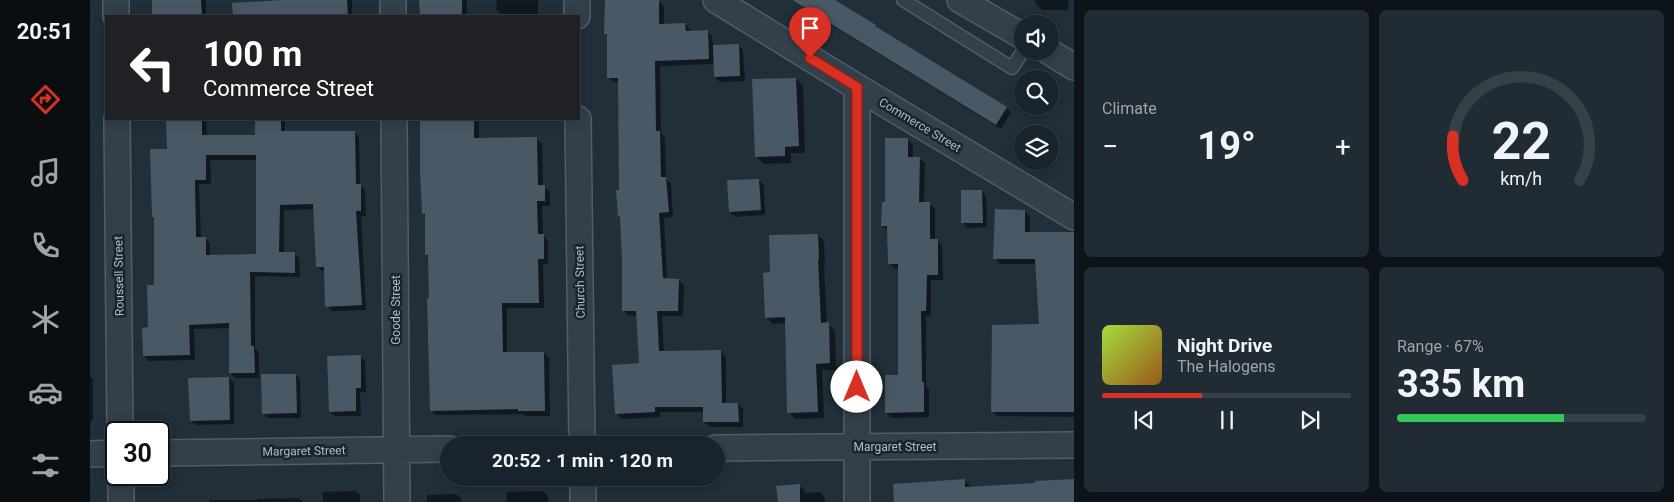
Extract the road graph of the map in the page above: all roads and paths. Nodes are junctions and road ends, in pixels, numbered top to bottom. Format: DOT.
graph roads {
  1 [pos="116,0"];
  2 [pos="393,0"];
  3 [pos="577,0"];
  4 [pos="716,0"];
  5 [pos="903,0"];
  6 [pos="960,0"];
  7 [pos="116,15"];
  8 [pos="394,15"];
  9 [pos="577,15"];
  10 [pos="1014,31"];
  11 [pos="1059,58"];
  12 [pos="1017,60"];
  13 [pos="1074,68"];
  14 [pos="857,87"];
  15 [pos="117,120"];
  16 [pos="394,120"];
  17 [pos="578,120"];
  18 [pos="1074,217"];
  19 [pos="120,421"];
  20 [pos="582,436"];
  21 [pos="1074,445"];
  22 [pos="856,447"];
  23 [pos="725,448"];
  24 [pos="440,449"];
  25 [pos="396,450"];
  26 [pos="105,453"];
  27 [pos="170,453"];
  28 [pos="90,454"];
  29 [pos="121,486"];
  30 [pos="582,486"];
  31 [pos="121,502"];
  32 [pos="397,502"];
  33 [pos="583,502"];
  34 [pos="857,502"];
  1 -- 7 [label="street"];
  2 -- 8 [label="street"];
  3 -- 9 [label="street"];
  4 -- 14 [label="street, Commerce Street"];
  5 -- 12 [label="lane"];
  6 -- 10 [label="street"];
  11 -- 13 [label="street"];
  14 -- 18 [label="street, Commerce Street"];
  14 -- 22 [label="street"];
  15 -- 19 [label="street, Roussell Street"];
  16 -- 25 [label="street, Goode Street"];
  17 -- 20 [label="street, Church Street"];
  21 -- 22 [label="street, Margaret Street"];
  22 -- 23 [label="street, Margaret Street"];
  22 -- 34 [label="street"];
  24 -- 25 [label="street, Margaret Street"];
  25 -- 27 [label="street, Margaret Street"];
  25 -- 32 [label="street, Goode Street"];
  26 -- 28 [label="street"];
  29 -- 31 [label="street"];
  30 -- 33 [label="street"];
}
